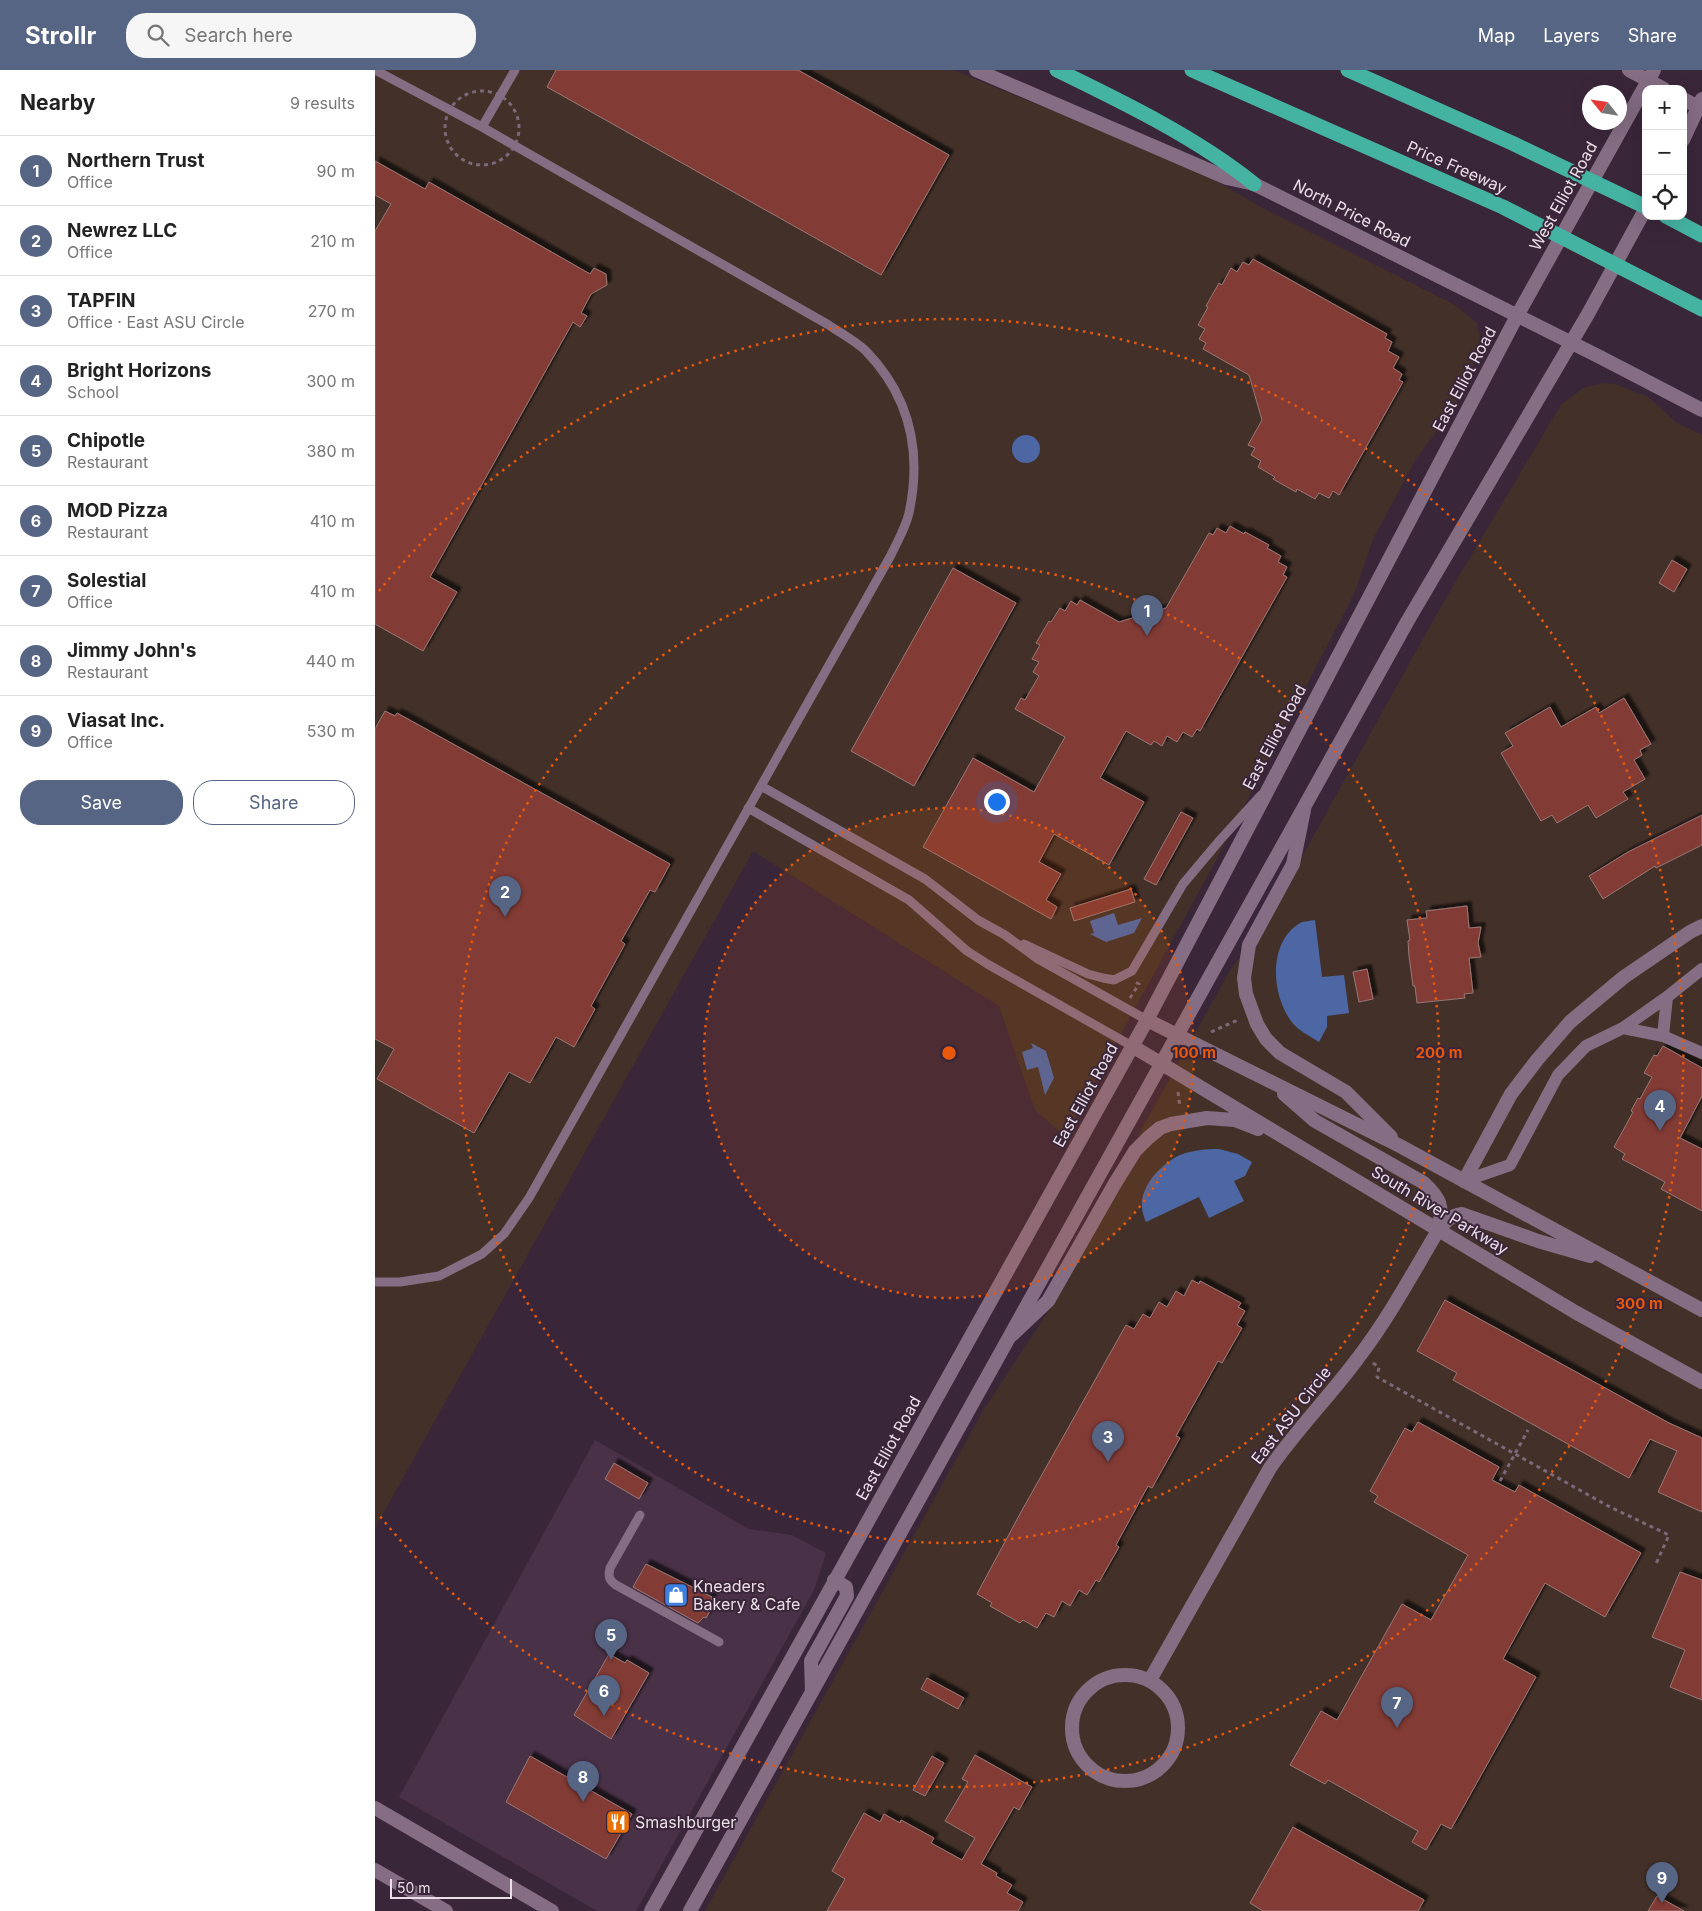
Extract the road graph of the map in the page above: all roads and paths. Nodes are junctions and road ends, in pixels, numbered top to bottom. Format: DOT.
graph roads {
  1 [pos="375,70"];
  2 [pos="515,70"];
  3 [pos="976,70"];
  4 [pos="1057,70"];
  5 [pos="1193,70"];
  6 [pos="1348,70"];
  7 [pos="1629,70"];
  8 [pos="1651,75"];
  9 [pos="1660,85"];
  10 [pos="1687,100"];
  11 [pos="1701,105"];
  12 [pos="482,127"];
  13 [pos="1687,133"];
  14 [pos="1255,184"];
  15 [pos="1642,206"];
  16 [pos="1642,215"];
  17 [pos="1674,220"];
  18 [pos="1702,235"];
  19 [pos="1533,287"];
  20 [pos="1702,308"];
  21 [pos="1517,316"];
  22 [pos="1571,342"];
  23 [pos="1702,410"];
  24 [pos="761,786"];
  25 [pos="1267,788"];
  26 [pos="1305,805"];
  27 [pos="748,808"];
  28 [pos="1702,926"];
  29 [pos="1005,935"];
  30 [pos="1702,969"];
  31 [pos="1132,980"];
  32 [pos="1667,997"];
  33 [pos="1128,1001"];
  34 [pos="1245,1016"];
  35 [pos="1147,1020"];
  36 [pos="1623,1028"];
  37 [pos="1211,1032"];
  38 [pos="1178,1036"];
  39 [pos="1663,1036"];
  40 [pos="1132,1046"];
  41 [pos="1702,1053"];
  42 [pos="1162,1063"];
  43 [pos="1269,1081"];
  44 [pos="1178,1091"];
  45 [pos="1181,1115"];
  46 [pos="1400,1146"];
  47 [pos="1310,1152"];
  48 [pos="1464,1180"];
  49 [pos="1439,1229"];
  50 [pos="1615,1263"];
  51 [pos="375,1282"];
  52 [pos="1702,1310"];
  53 [pos="1011,1335"];
  54 [pos="1373,1363"];
  55 [pos="1702,1382"];
  56 [pos="1529,1430"];
  57 [pos="1515,1455"];
  58 [pos="1500,1480"];
  59 [pos="640,1515"];
  60 [pos="1655,1566"];
  61 [pos="834,1580"];
  62 [pos="719,1642"];
  63 [pos="1150,1680"];
  64 [pos="812,1692"];
  65 [pos="375,1808"];
  66 [pos="375,1870"];
  67 [pos="446,1911"];
  68 [pos="552,1911"];
  69 [pos="651,1911"];
  70 [pos="690,1911"];
  1 -- 12 [label="lane"];
  2 -- 12 [label="lane"];
  3 -- 14 [label="main road, North Price Road"];
  4 -- 14 [label="highway"];
  5 -- 20 [label="highway, Price Freeway"];
  6 -- 15 [label="highway"];
  7 -- 8 [label="main road"];
  8 -- 9 [label="main road"];
  8 -- 19 [label="main road, West Elliot Road"];
  10 -- 11 [label="main road"];
  11 -- 13 [label="main road"];
  12 -- 24 [label="lane"];
  14 -- 21 [label="main road, North Price Road"];
  16 -- 22 [label="main road"];
  17 -- 18 [label="highway"];
  19 -- 21 [label="main road, East Elliot Road"];
  21 -- 22 [label="main road, North Price Road"];
  21 -- 25 [label="main road, East Elliot Road"];
  22 -- 23 [label="main road, North Price Road"];
  22 -- 26 [label="main road"];
  24 -- 27 [label="lane"];
  24 -- 29 [label="lane"];
  25 -- 29 [label="lane"];
  25 -- 35 [label="main road, East Elliot Road"];
  26 -- 38 [label="main road"];
  26 -- 46 [label="main road"];
  27 -- 40 [label="lane"];
  27 -- 51 [label="lane"];
  28 -- 48 [label="main road"];
  29 -- 35 [label="lane"];
  30 -- 32 [label="street"];
  31 -- 33 [label="path"];
  32 -- 36 [label="street"];
  32 -- 39 [label="street"];
  34 -- 37 [label="path"];
  35 -- 38 [label="main road, South River Parkway"];
  35 -- 40 [label="main road, East Elliot Road"];
  36 -- 39 [label="street"];
  36 -- 48 [label="street"];
  38 -- 42 [label="main road"];
  38 -- 43 [label="main road, South River Parkway"];
  39 -- 41 [label="street"];
  40 -- 42 [label="main road, South River Parkway"];
  40 -- 61 [label="main road, East Elliot Road"];
  42 -- 47 [label="main road, South River Parkway"];
  42 -- 53 [label="main road"];
  43 -- 46 [label="main road, South River Parkway"];
  43 -- 49 [label="main road"];
  44 -- 45 [label="path"];
  46 -- 48 [label="main road, South River Parkway"];
  47 -- 49 [label="main road, South River Parkway"];
  47 -- 53 [label="main road"];
  48 -- 50 [label="main road, South River Parkway"];
  49 -- 50 [label="main road"];
  49 -- 55 [label="main road, South River Parkway"];
  49 -- 63 [label="main road, East ASU Circle"];
  50 -- 52 [label="main road, South River Parkway"];
  53 -- 64 [label="main road"];
  54 -- 57 [label="path"];
  56 -- 57 [label="path"];
  57 -- 58 [label="path"];
  57 -- 60 [label="path"];
  59 -- 62 [label="lane"];
  61 -- 64 [label="main road"];
  61 -- 69 [label="main road, East Elliot Road"];
  63 -- 63 [label="main road"];
  64 -- 70 [label="main road"];
  65 -- 68 [label="main road"];
  66 -- 67 [label="main road"];
}
